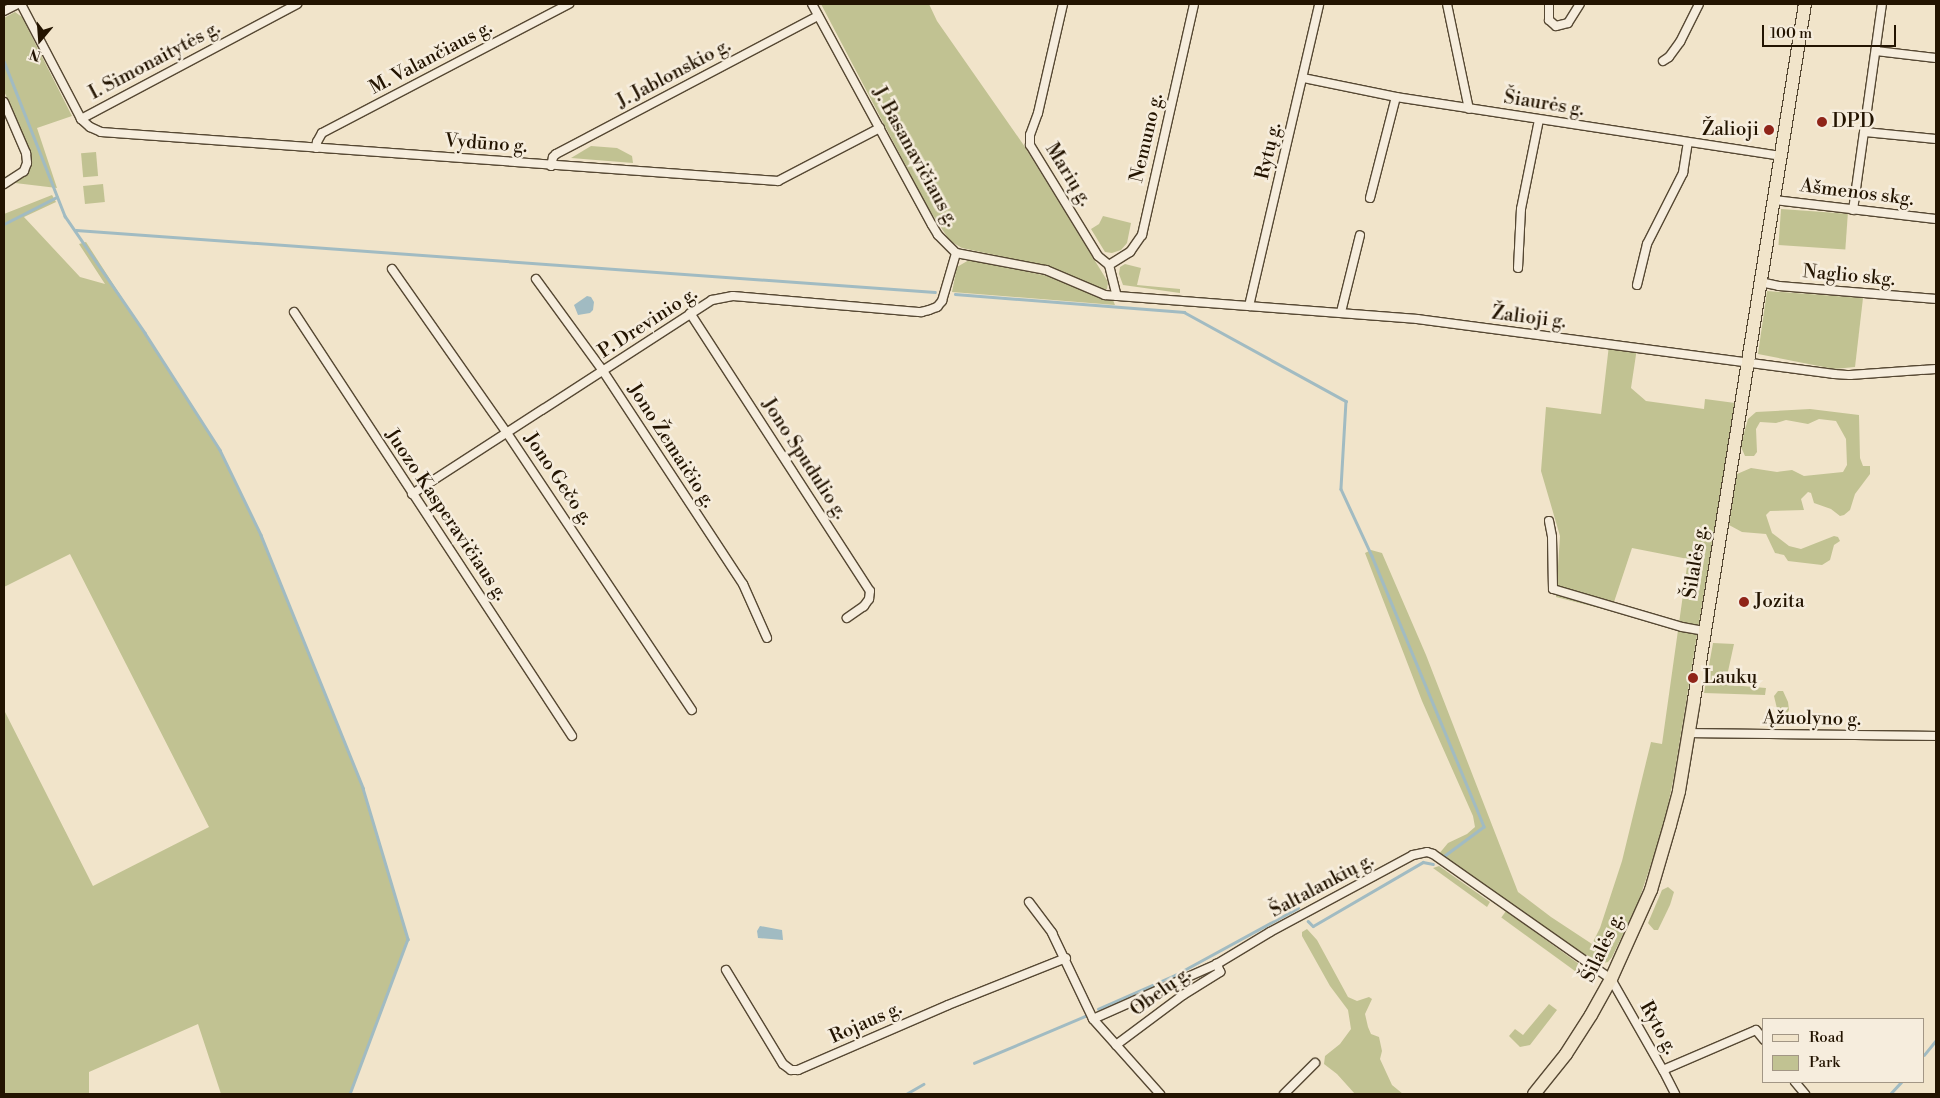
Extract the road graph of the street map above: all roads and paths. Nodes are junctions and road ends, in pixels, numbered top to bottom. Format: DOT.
graph roads {
  1 [pos="19,4"];
  2 [pos="297,4"];
  3 [pos="569,4"];
  4 [pos="812,4"];
  5 [pos="1063,4"];
  6 [pos="1194,4"];
  7 [pos="1319,4"];
  8 [pos="1447,4"];
  9 [pos="1549,4"];
  10 [pos="1580,4"];
  11 [pos="1699,4"];
  12 [pos="1805,4"];
  13 [pos="1882,4"];
  14 [pos="4,11"];
  15 [pos="818,16"];
  16 [pos="1876,51"];
  17 [pos="1936,58"];
  18 [pos="1663,61"];
  19 [pos="1303,78"];
  20 [pos="1396,97"];
  21 [pos="4,102"];
  22 [pos="1469,109"];
  23 [pos="81,119"];
  24 [pos="1539,120"];
  25 [pos="880,128"];
  26 [pos="1864,132"];
  27 [pos="1936,139"];
  28 [pos="1688,143"];
  29 [pos="316,148"];
  30 [pos="1781,156"];
  31 [pos="551,166"];
  32 [pos="4,184"];
  33 [pos="1370,198"];
  34 [pos="1774,200"];
  35 [pos="1853,210"];
  36 [pos="1936,218"];
  37 [pos="1360,235"];
  38 [pos="956,253"];
  39 [pos="1109,266"];
  40 [pos="1518,268"];
  41 [pos="392,269"];
  42 [pos="536,279"];
  43 [pos="1760,282"];
  44 [pos="1637,285"];
  45 [pos="1118,296"];
  46 [pos="1936,299"];
  47 [pos="1249,306"];
  48 [pos="294,312"];
  49 [pos="1341,312"];
  50 [pos="690,313"];
  51 [pos="1747,360"];
  52 [pos="1936,368"];
  53 [pos="603,371"];
  54 [pos="507,433"];
  55 [pos="412,494"];
  56 [pos="1549,522"];
  57 [pos="847,618"];
  58 [pos="1704,631"];
  59 [pos="767,638"];
  60 [pos="692,710"];
  61 [pos="1688,733"];
  62 [pos="572,736"];
  63 [pos="1936,736"];
  64 [pos="1029,902"];
  65 [pos="1066,958"];
  66 [pos="1217,964"];
  67 [pos="726,970"];
  68 [pos="1611,979"];
  69 [pos="1093,1019"];
  70 [pos="1762,1038"];
  71 [pos="1116,1045"];
  72 [pos="1315,1063"];
  73 [pos="1663,1070"];
  74 [pos="1796,1083"];
  75 [pos="1160,1094"];
  76 [pos="1284,1094"];
  77 [pos="1534,1094"];
  78 [pos="1675,1094"];
  79 [pos="1805,1094"];
  1 -- 14 [label="street"];
  1 -- 23 [label="street"];
  2 -- 23 [label="street, I. Simonaitytės g."];
  3 -- 29 [label="street, M. Valančiaus g."];
  4 -- 15 [label="street, J. Basanavičiaus g."];
  5 -- 39 [label="street, Marių g."];
  6 -- 39 [label="street, Nemuno g."];
  7 -- 19 [label="street, Rytų g."];
  8 -- 22 [label="street"];
  9 -- 10 [label="street"];
  11 -- 18 [label="street"];
  12 -- 30 [label="main road, Šilalės g."];
  13 -- 16 [label="street"];
  15 -- 25 [label="street, J. Basanavičiaus g."];
  15 -- 31 [label="street, J. Jablonskio g."];
  16 -- 17 [label="street"];
  16 -- 26 [label="street"];
  19 -- 20 [label="street, Šiaurės g."];
  19 -- 47 [label="street, Rytų g."];
  20 -- 22 [label="street, Šiaurės g."];
  20 -- 33 [label="street"];
  21 -- 32 [label="street"];
  22 -- 24 [label="street, Šiaurės g."];
  23 -- 29 [label="street, Vydūno g."];
  24 -- 28 [label="street, Šiaurės g."];
  24 -- 40 [label="street"];
  25 -- 31 [label="street, Vydūno g."];
  25 -- 38 [label="street, J. Basanavičiaus g."];
  26 -- 27 [label="street"];
  26 -- 35 [label="street"];
  28 -- 30 [label="street, Šiaurės g."];
  28 -- 44 [label="street"];
  29 -- 31 [label="street, Vydūno g."];
  30 -- 34 [label="main road, Šilalės g."];
  34 -- 35 [label="street, Ašmenos skg."];
  34 -- 43 [label="main road, Šilalės g."];
  35 -- 36 [label="street, Ašmenos skg."];
  37 -- 49 [label="street"];
  38 -- 45 [label="street, J. Basanavičiaus g."];
  38 -- 50 [label="street, P. Drevinio g."];
  39 -- 45 [label="street, Marių g."];
  41 -- 54 [label="street, Jono Gečo g."];
  42 -- 53 [label="street, Jono Žemaičio g."];
  43 -- 46 [label="street, Naglio skg."];
  43 -- 51 [label="main road, Šilalės g."];
  45 -- 47 [label="street, Žalioji g."];
  47 -- 49 [label="street, Žalioji g."];
  48 -- 55 [label="street, Juozo Kasperavičiaus g."];
  49 -- 51 [label="street, Žalioji g."];
  50 -- 53 [label="street, P. Drevinio g."];
  50 -- 57 [label="street, Jono Spudulio g."];
  51 -- 52 [label="street, Žalioji g."];
  51 -- 58 [label="main road, Šilalės g."];
  53 -- 54 [label="street, P. Drevinio g."];
  53 -- 59 [label="street, Jono Žemaičio g."];
  54 -- 55 [label="street, P. Drevinio g."];
  54 -- 60 [label="street, Jono Gečo g."];
  55 -- 62 [label="street, Juozo Kasperavičiaus g."];
  56 -- 58 [label="street"];
  58 -- 61 [label="main road, Šilalės g."];
  61 -- 63 [label="street, Ąžuolyno g."];
  61 -- 68 [label="main road, Šilalės g."];
  64 -- 65 [label="street"];
  65 -- 67 [label="street, Rojaus g."];
  65 -- 69 [label="street"];
  66 -- 68 [label="street, Šaltalankių g."];
  66 -- 69 [label="street, Šaltalankių g."];
  66 -- 71 [label="street, Obelų g."];
  68 -- 73 [label="street, Ryto g."];
  68 -- 77 [label="main road, Šilalės g."];
  69 -- 71 [label="street"];
  70 -- 73 [label="street"];
  71 -- 75 [label="street"];
  72 -- 76 [label="street"];
  73 -- 78 [label="street, Ryto g."];
  74 -- 79 [label="street"];
}
